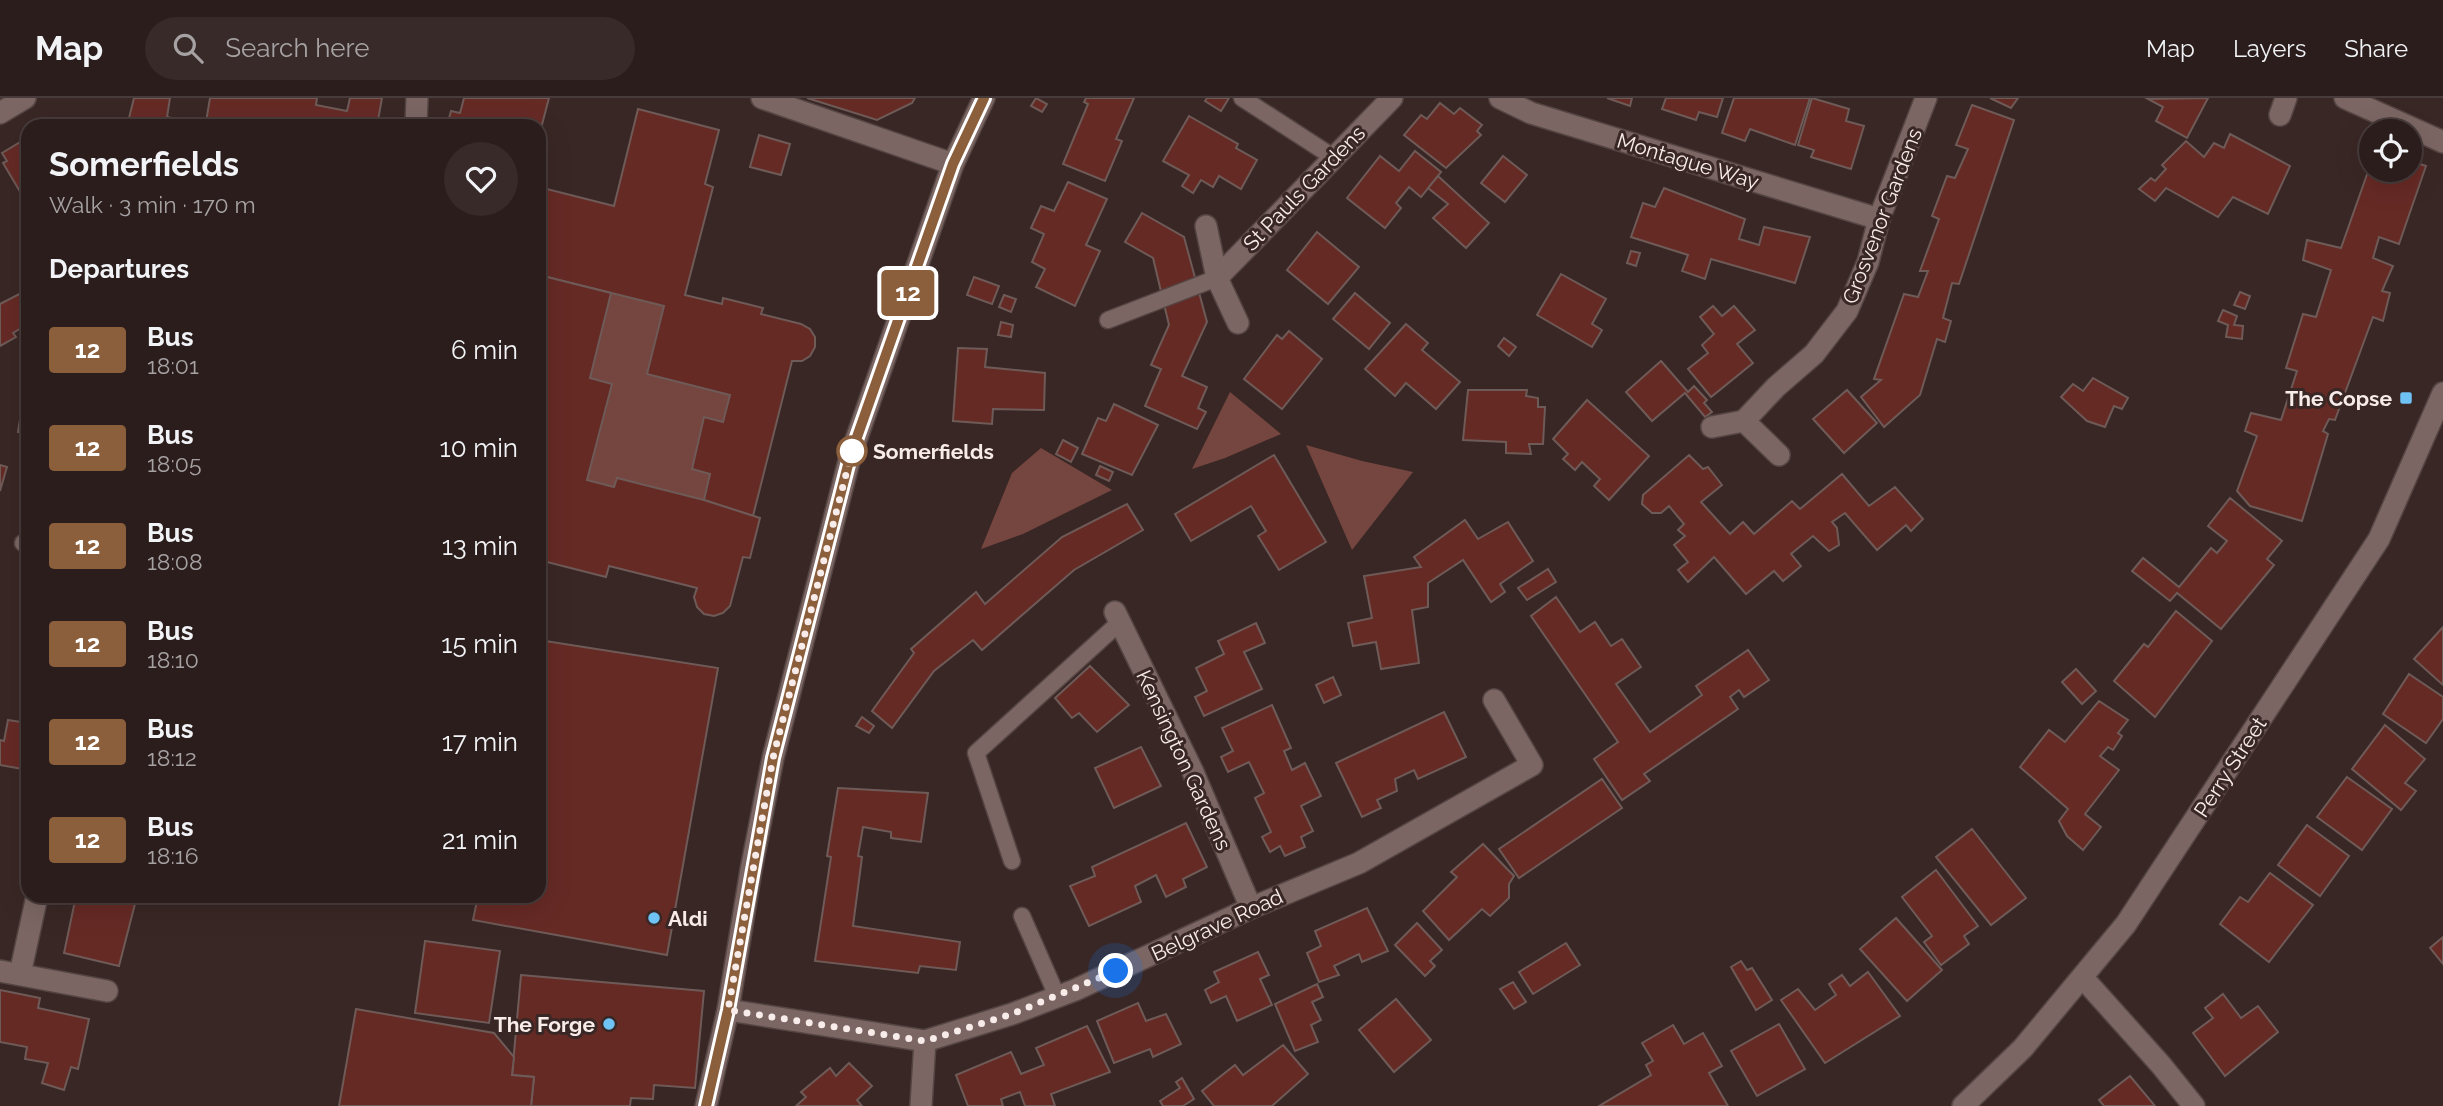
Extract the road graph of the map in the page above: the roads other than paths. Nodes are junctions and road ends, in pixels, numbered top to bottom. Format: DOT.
graph roads {
  1 [pos="25,98"];
  2 [pos="417,98"];
  3 [pos="984,98"];
  4 [pos="1242,98"];
  5 [pos="1392,98"];
  6 [pos="1500,98"];
  7 [pos="1926,98"];
  8 [pos="2345,98"];
  9 [pos="774,100"];
  10 [pos="0,113"];
  11 [pos="416,119"];
  12 [pos="2443,142"];
  13 [pos="1333,157"];
  14 [pos="953,164"];
  15 [pos="1879,219"];
  16 [pos="1206,226"];
  17 [pos="1217,278"];
  18 [pos="1108,320"];
  19 [pos="1238,323"];
  20 [pos="2443,393"];
  21 [pos="1744,421"];
  22 [pos="1712,427"];
  23 [pos="1779,455"];
  24 [pos="1117,618"];
  25 [pos="1494,700"];
  26 [pos="1012,861"];
  27 [pos="35,903"];
  28 [pos="1251,908"];
  29 [pos="1023,916"];
  30 [pos="10,973"];
  31 [pos="2083,978"];
  32 [pos="107,992"];
  33 [pos="1057,996"];
  34 [pos="728,1010"];
  35 [pos="925,1041"];
  36 [pos="706,1106"];
  37 [pos="921,1106"];
  38 [pos="1963,1106"];
  39 [pos="2194,1106"];
  1 -- 10 [label="street"];
  2 -- 11 [label="street"];
  3 -- 14 [label="street"];
  4 -- 13 [label="lane"];
  5 -- 13 [label="street, St Pauls Gardens"];
  6 -- 15 [label="street, Montague Way"];
  7 -- 15 [label="street, Grosvenor Gardens"];
  8 -- 12 [label="street"];
  9 -- 14 [label="street"];
  13 -- 17 [label="street, St Pauls Gardens"];
  14 -- 34 [label="street"];
  15 -- 21 [label="street, Grosvenor Gardens"];
  16 -- 17 [label="street, St Pauls Gardens"];
  17 -- 18 [label="lane"];
  17 -- 19 [label="street, St Pauls Gardens"];
  20 -- 31 [label="street, Perry Street"];
  21 -- 22 [label="street"];
  21 -- 23 [label="street"];
  24 -- 26 [label="lane"];
  24 -- 28 [label="street, Kensington Gardens"];
  25 -- 28 [label="street, Belgrave Road"];
  27 -- 30 [label="street"];
  28 -- 33 [label="street, Belgrave Road"];
  29 -- 33 [label="lane"];
  30 -- 32 [label="street"];
  31 -- 38 [label="street, Perry Street"];
  31 -- 39 [label="street"];
  33 -- 35 [label="street, Belgrave Road"];
  34 -- 35 [label="street, Belgrave Road"];
  34 -- 36 [label="street"];
  35 -- 37 [label="street"];
}
